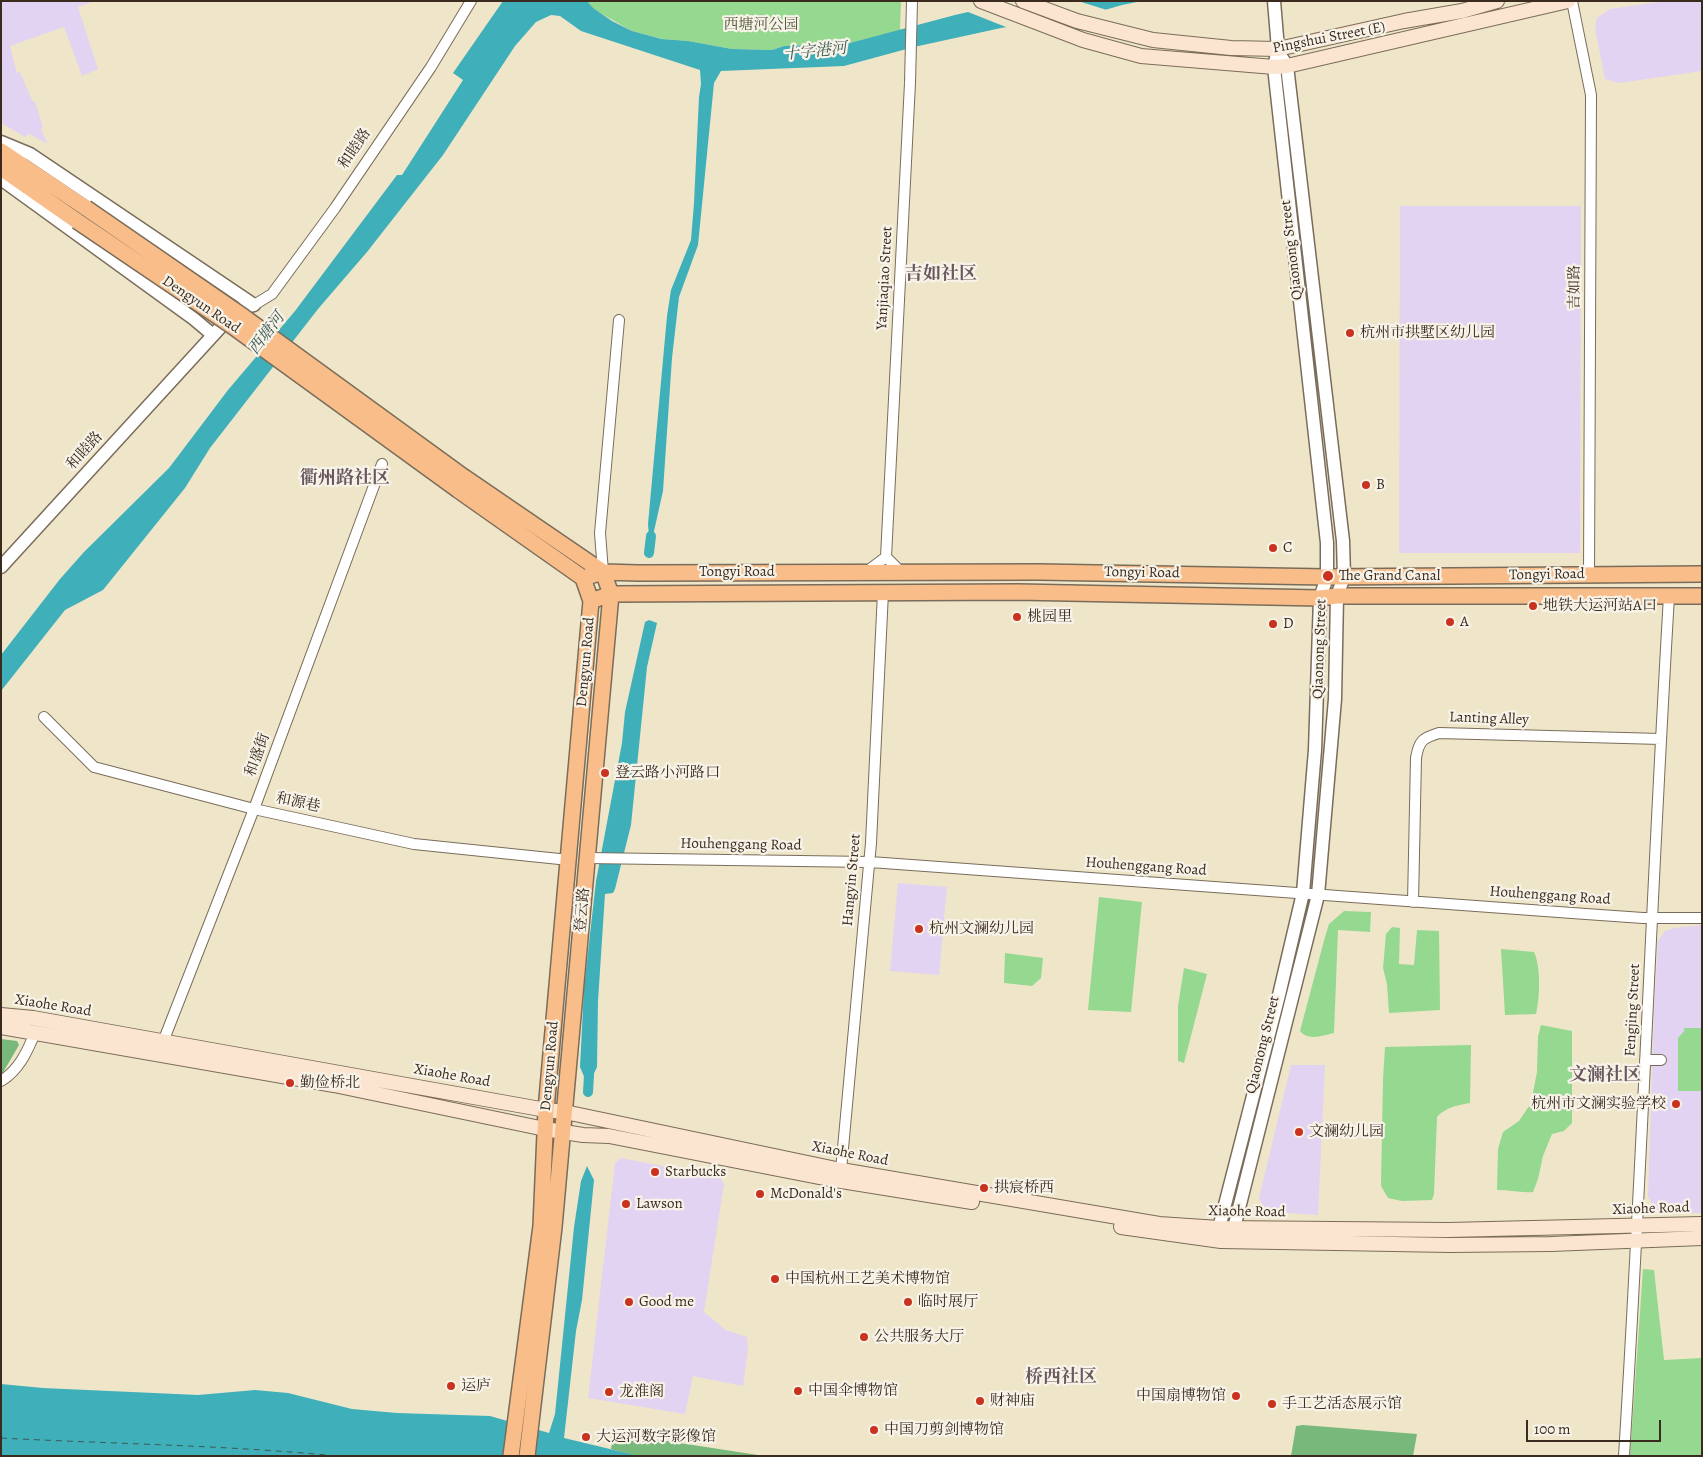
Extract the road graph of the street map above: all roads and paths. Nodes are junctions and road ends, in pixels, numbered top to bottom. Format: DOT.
graph roads {
  1 [pos="471,1"];
  2 [pos="912,1"];
  3 [pos="981,1"];
  4 [pos="1023,1"];
  5 [pos="1274,1"];
  6 [pos="1497,1"];
  7 [pos="1568,1"];
  8 [pos="1572,1"];
  9 [pos="1278,49"];
  10 [pos="1280,66"];
  11 [pos="1,142"];
  12 [pos="1,151"];
  13 [pos="1,168"];
  14 [pos="1,180"];
  15 [pos="81,215"];
  16 [pos="254,305"];
  17 [pos="619,320"];
  18 [pos="213,335"];
  19 [pos="382,464"];
  20 [pos="461,484"];
  21 [pos="886,557"];
  22 [pos="1,567"];
  23 [pos="603,572"];
  24 [pos="866,572"];
  25 [pos="901,572"];
  26 [pos="1702,574"];
  27 [pos="1589,575"];
  28 [pos="1344,577"];
  29 [pos="583,578"];
  30 [pos="1327,578"];
  31 [pos="884,592"];
  32 [pos="611,594"];
  33 [pos="1337,596"];
  34 [pos="1670,596"];
  35 [pos="1702,596"];
  36 [pos="1320,598"];
  37 [pos="591,601"];
  38 [pos="44,717"];
  39 [pos="1660,738"];
  40 [pos="254,809"];
  41 [pos="595,858"];
  42 [pos="568,860"];
  43 [pos="870,862"];
  44 [pos="1303,893"];
  45 [pos="1318,895"];
  46 [pos="1413,902"];
  47 [pos="1652,917"];
  48 [pos="1702,918"];
  49 [pos="1,1015"];
  50 [pos="1,1027"];
  51 [pos="36,1034"];
  52 [pos="162,1041"];
  53 [pos="159,1055"];
  54 [pos="1646,1060"];
  55 [pos="1661,1060"];
  56 [pos="1,1081"];
  57 [pos="546,1110"];
  58 [pos="565,1112"];
  59 [pos="545,1129"];
  60 [pos="562,1131"];
  61 [pos="841,1170"];
  62 [pos="1702,1224"];
  63 [pos="548,1226"];
  64 [pos="1638,1226"];
  65 [pos="1234,1228"];
  66 [pos="1220,1234"];
  67 [pos="1702,1238"];
  68 [pos="1637,1242"];
  69 [pos="511,1456"];
  70 [pos="527,1456"];
  71 [pos="1624,1456"];
  1 -- 16 [label="street, 和睦路"];
  2 -- 21 [label="street, Yanjiaqiao Street"];
  3 -- 10 [label="main road, Pingshui Street (E)"];
  4 -- 9 [label="main road, Pingshui Street (E)"];
  5 -- 9 [label="street, Qiaonong Street"];
  6 -- 9 [label="main road, Pingshui Street (E)"];
  7 -- 10 [label="main road, Pingshui Street (E)"];
  8 -- 27 [label="street, 吉如路"];
  9 -- 10 [label="street, Qiaonong Street"];
  10 -- 28 [label="street, Qiaonong Street"];
  10 -- 30 [label="street, Qiaonong Street"];
  11 -- 16 [label="street"];
  12 -- 15 [label="main road, Dengyun Road"];
  13 -- 15 [label="main road, Dengyun Road"];
  14 -- 18 [label="street"];
  15 -- 20 [label="main road, Dengyun Road, bridge"];
  16 -- 18 [label="street, 和睦路"];
  17 -- 23 [label="street"];
  18 -- 22 [label="street, 和睦路"];
  19 -- 40 [label="street, 和盛街"];
  20 -- 23 [label="main road, Dengyun Road"];
  20 -- 29 [label="main road, Dengyun Road"];
  21 -- 24 [label="street"];
  21 -- 25 [label="street"];
  23 -- 24 [label="main road, Tongyi Road"];
  23 -- 29 [label="main road, Tongyi Road"];
  23 -- 32 [label="main road"];
  24 -- 25 [label="main road, Tongyi Road"];
  25 -- 30 [label="main road, Tongyi Road"];
  26 -- 27 [label="main road, Tongyi Road"];
  27 -- 28 [label="main road, Tongyi Road"];
  28 -- 30 [label="main road, Tongyi Road"];
  28 -- 33 [label="street, Qiaonong Street"];
  29 -- 37 [label="main road, Dengyun Road"];
  30 -- 36 [label="street, Qiaonong Street"];
  31 -- 32 [label="main road, Tongyi Road"];
  31 -- 36 [label="main road, Tongyi Road"];
  31 -- 43 [label="street, Hangyin Street"];
  32 -- 37 [label="main road, Tongyi Road"];
  32 -- 41 [label="main road, 登云路"];
  33 -- 34 [label="main road, Tongyi Road"];
  33 -- 36 [label="main road, Tongyi Road"];
  33 -- 45 [label="street, Qiaonong Street"];
  34 -- 35 [label="main road, Tongyi Road"];
  34 -- 39 [label="street, Fengjing Street"];
  36 -- 44 [label="street, Qiaonong Street"];
  37 -- 42 [label="main road, Dengyun Road"];
  38 -- 40 [label="street, 和源巷"];
  39 -- 46 [label="street, Lanting Alley"];
  39 -- 47 [label="street, Fengjing Street"];
  40 -- 42 [label="street, 和源巷"];
  40 -- 52 [label="street, 和盛街"];
  41 -- 43 [label="street, Houhenggang Road"];
  41 -- 58 [label="main road, 登云路"];
  42 -- 57 [label="main road, Dengyun Road"];
  43 -- 44 [label="street, Houhenggang Road"];
  43 -- 61 [label="street, Hangyin Street"];
  44 -- 45 [label="street, Houhenggang Road"];
  44 -- 66 [label="street, Qiaonong Street"];
  45 -- 46 [label="street, Houhenggang Road"];
  45 -- 65 [label="street, Qiaonong Street"];
  46 -- 47 [label="street, Houhenggang Road"];
  47 -- 48 [label="street, Houhenggang Road"];
  47 -- 54 [label="street, Fengjing Street"];
  49 -- 52 [label="main road, Xiaohe Road"];
  50 -- 51 [label="main road, Xiaohe Road"];
  51 -- 53 [label="main road, Xiaohe Road"];
  51 -- 56 [label="street"];
  52 -- 53 [label="street, 和盛街"];
  52 -- 57 [label="main road, Xiaohe Road"];
  53 -- 59 [label="main road, Xiaohe Road"];
  54 -- 55 [label="street"];
  54 -- 64 [label="street, Fengjing Street"];
  57 -- 58 [label="main road, Xiaohe Road"];
  57 -- 59 [label="main road, Dengyun Road"];
  58 -- 60 [label="main road, 登云路"];
  58 -- 61 [label="main road, Xiaohe Road"];
  59 -- 60 [label="main road, Xiaohe Road"];
  59 -- 63 [label="main road, Dengyun Road"];
  60 -- 63 [label="main road, 登云路"];
  60 -- 66 [label="main road, Xiaohe Road"];
  61 -- 66 [label="main road, Xiaohe Road"];
  62 -- 64 [label="main road, Xiaohe Road"];
  63 -- 69 [label="main road, Dengyun Road"];
  63 -- 70 [label="main road, Dengyun Road"];
  64 -- 65 [label="main road, Xiaohe Road"];
  64 -- 68 [label="street, Fengjing Street"];
  65 -- 66 [label="main road, Xiaohe Road"];
  66 -- 68 [label="main road, Xiaohe Road"];
  67 -- 68 [label="main road, Xiaohe Road"];
  68 -- 71 [label="street, Fengjing Street"];
}
